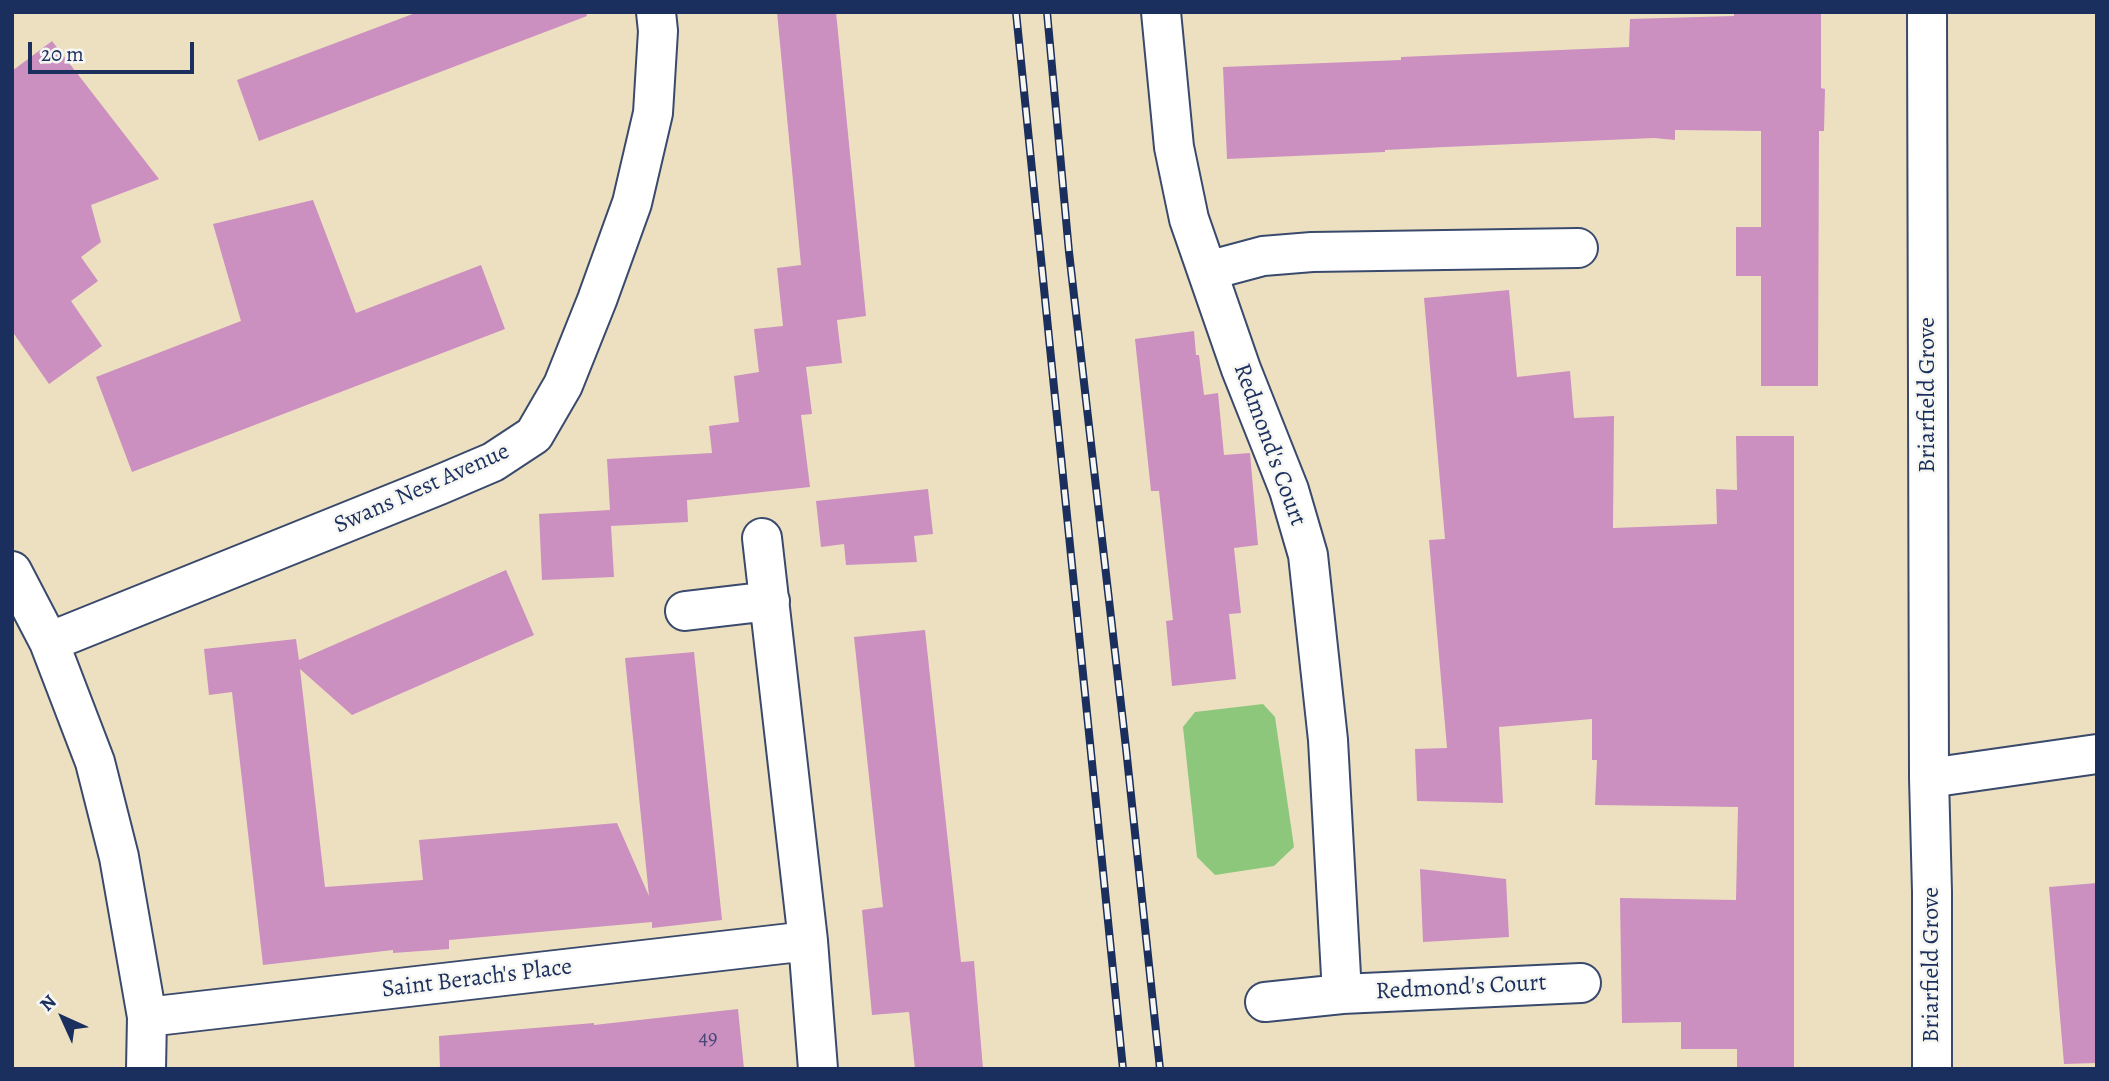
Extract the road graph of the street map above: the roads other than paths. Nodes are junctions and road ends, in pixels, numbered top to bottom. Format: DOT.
graph roads {
  1 [pos="656,12"];
  2 [pos="1161,12"];
  3 [pos="1927,12"];
  4 [pos="1578,248"];
  5 [pos="1208,271"];
  6 [pos="762,538"];
  7 [pos="12,571"];
  8 [pos="769,601"];
  9 [pos="685,611"];
  10 [pos="49,642"];
  11 [pos="2097,754"];
  12 [pos="1928,778"];
  13 [pos="808,941"];
  14 [pos="1581,983"];
  15 [pos="1342,994"];
  16 [pos="1265,1002"];
  17 [pos="147,1017"];
  18 [pos="146,1069"];
  19 [pos="818,1069"];
  20 [pos="1932,1069"];
  1 -- 10 [label="street, Swans Nest Avenue"];
  2 -- 5 [label="street, Redmond's Court"];
  3 -- 12 [label="street, Briarfield Grove"];
  4 -- 5 [label="street"];
  5 -- 15 [label="street, Redmond's Court"];
  6 -- 8 [label="street"];
  7 -- 10 [label="street"];
  8 -- 9 [label="street"];
  8 -- 13 [label="street"];
  10 -- 17 [label="street"];
  11 -- 12 [label="street"];
  12 -- 20 [label="street, Briarfield Grove"];
  13 -- 17 [label="street, Saint Berach's Place"];
  13 -- 19 [label="street"];
  14 -- 15 [label="street, Redmond's Court"];
  15 -- 16 [label="street, Redmond's Court"];
  17 -- 18 [label="street"];
}
